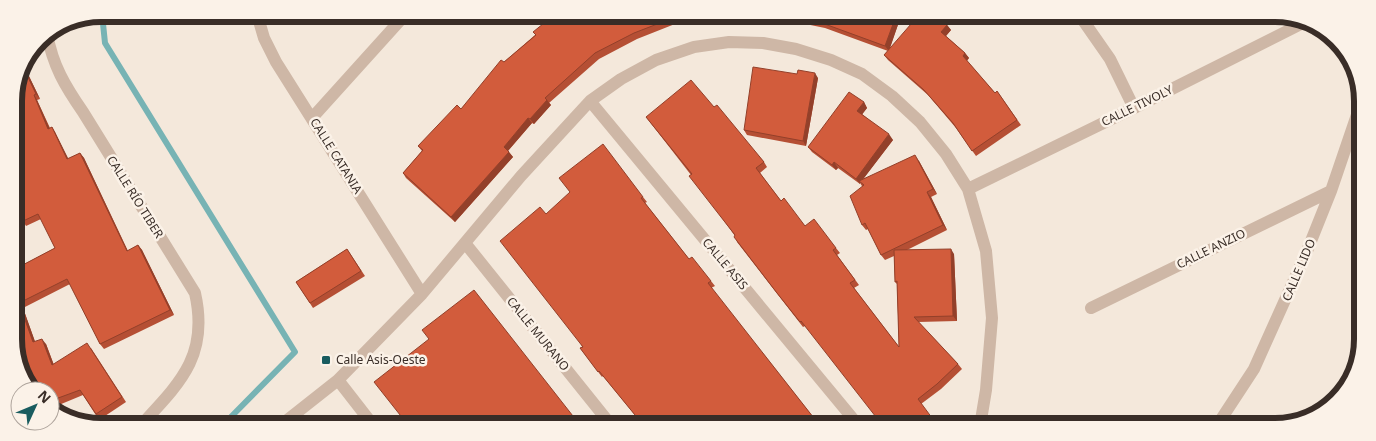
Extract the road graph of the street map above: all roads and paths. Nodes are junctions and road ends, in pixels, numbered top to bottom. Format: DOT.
graph roads {
  1 [pos="260,23"];
  2 [pos="397,23"];
  3 [pos="1085,23"];
  4 [pos="1297,26"];
  5 [pos="49,43"];
  6 [pos="590,101"];
  7 [pos="1134,108"];
  8 [pos="312,118"];
  9 [pos="1354,121"];
  10 [pos="968,189"];
  11 [pos="1331,191"];
  12 [pos="465,243"];
  13 [pos="422,294"];
  14 [pos="1092,308"];
  15 [pos="338,380"];
  16 [pos="148,418"];
  17 [pos="290,418"];
  18 [pos="368,418"];
  19 [pos="605,418"];
  20 [pos="852,418"];
  21 [pos="981,418"];
  22 [pos="1222,418"];
  1 -- 8 [label="street, CALLE CATANIA"];
  2 -- 8 [label="street"];
  3 -- 7 [label="street"];
  4 -- 7 [label="street, CALLE TIVOLY"];
  5 -- 16 [label="street, CALLE RÍO TIBER"];
  6 -- 10 [label="street"];
  6 -- 12 [label="street"];
  6 -- 20 [label="street, CALLE ASIS"];
  7 -- 10 [label="street, CALLE TIVOLY"];
  8 -- 13 [label="street, CALLE CATANIA"];
  9 -- 11 [label="street, CALLE LIDO"];
  10 -- 21 [label="street"];
  11 -- 14 [label="street, CALLE ANZIO"];
  11 -- 22 [label="street, CALLE LIDO"];
  12 -- 13 [label="street"];
  12 -- 19 [label="street, CALLE MURANO"];
  13 -- 15 [label="street"];
  15 -- 17 [label="street"];
  15 -- 18 [label="street"];
}
